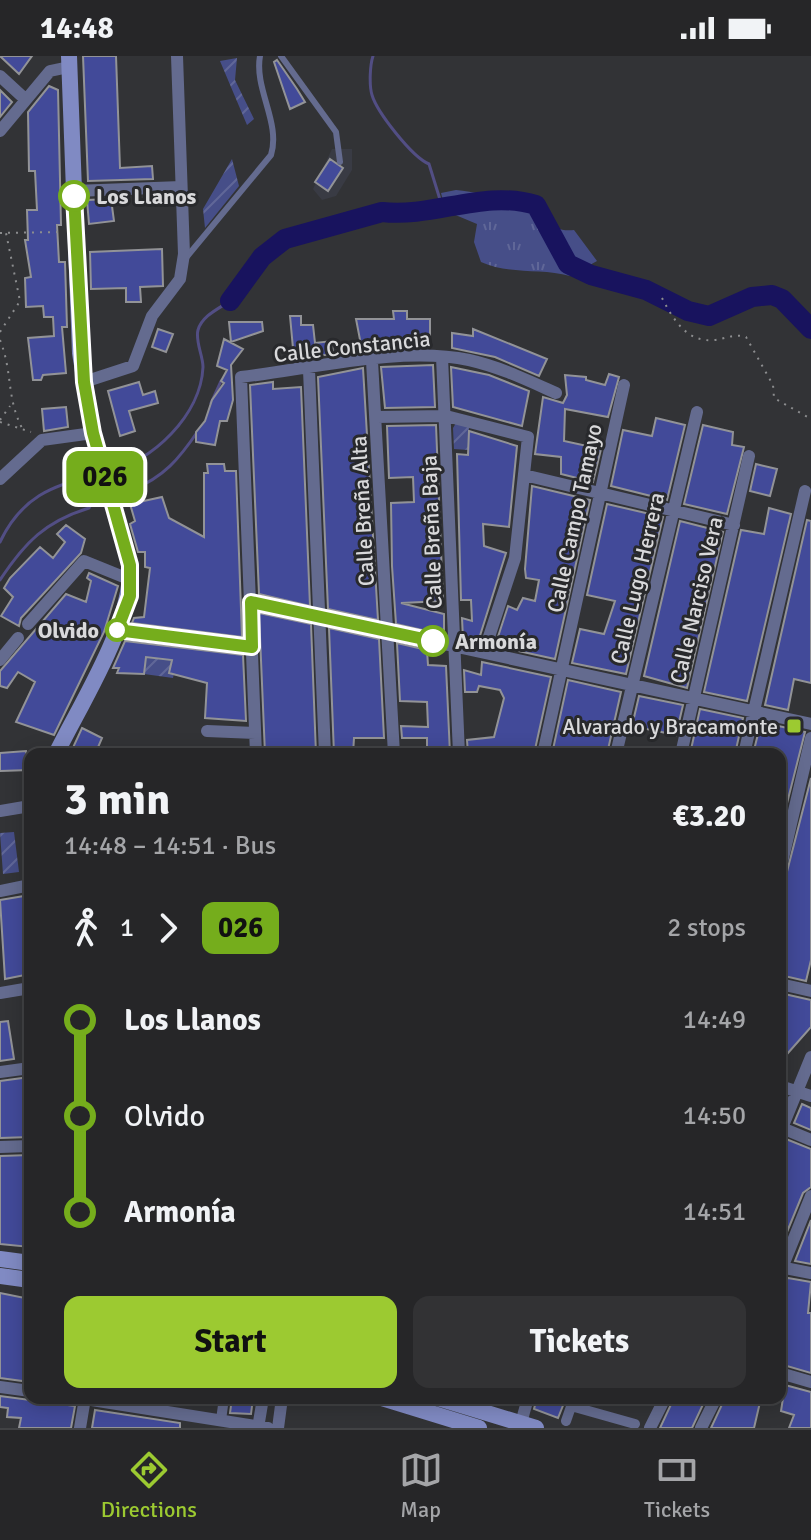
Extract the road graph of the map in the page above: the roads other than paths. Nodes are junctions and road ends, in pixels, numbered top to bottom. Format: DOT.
graph roads {
  1 [pos="177,56"];
  2 [pos="260,56"];
  3 [pos="281,56"];
  4 [pos="69,62"];
  5 [pos="0,76"];
  6 [pos="25,99"];
  7 [pos="0,131"];
  8 [pos="340,162"];
  9 [pos="181,187"];
  10 [pos="74,191"];
  11 [pos="183,262"];
  12 [pos="442,357"];
  13 [pos="372,361"];
  14 [pos="309,370"];
  15 [pos="84,382"];
  16 [pos="624,385"];
  17 [pos="556,393"];
  18 [pos="697,412"];
  19 [pos="446,416"];
  20 [pos="376,417"];
  21 [pos="93,433"];
  22 [pos="749,456"];
  23 [pos="524,475"];
  24 [pos="0,479"];
  25 [pos="805,491"];
  26 [pos="600,493"];
  27 [pos="673,510"];
  28 [pos="734,525"];
  29 [pos="131,580"];
  30 [pos="251,602"];
  31 [pos="320,616"];
  32 [pos="28,624"];
  33 [pos="117,630"];
  34 [pos="389,632"];
  35 [pos="18,638"];
  36 [pos="455,646"];
  37 [pos="252,647"];
  38 [pos="484,652"];
  39 [pos="0,660"];
  40 [pos="562,670"];
  41 [pos="632,685"];
  42 [pos="694,699"];
  43 [pos="754,712"];
  44 [pos="811,724"];
  45 [pos="207,731"];
  46 [pos="255,733"];
  47 [pos="811,738"];
  48 [pos="59,748"];
  49 [pos="256,748"];
  50 [pos="325,748"];
  51 [pos="394,748"];
  52 [pos="459,748"];
  53 [pos="544,748"];
  54 [pos="617,748"];
  55 [pos="682,748"];
  56 [pos="745,748"];
  57 [pos="24,807"];
  58 [pos="0,811"];
  59 [pos="786,845"];
  60 [pos="24,886"];
  61 [pos="0,891"];
  62 [pos="786,985"];
  63 [pos="24,989"];
  64 [pos="811,991"];
  65 [pos="0,993"];
  66 [pos="811,1057"];
  67 [pos="24,1069"];
  68 [pos="0,1072"];
  69 [pos="805,1093"];
  70 [pos="786,1122"];
  71 [pos="786,1132"];
  72 [pos="811,1140"];
  73 [pos="24,1146"];
  74 [pos="0,1147"];
  75 [pos="811,1196"];
  76 [pos="786,1257"];
  77 [pos="0,1259"];
  78 [pos="24,1262"];
  79 [pos="786,1270"];
  80 [pos="811,1273"];
  81 [pos="0,1276"];
  82 [pos="24,1279"];
  83 [pos="786,1375"];
  84 [pos="811,1382"];
  85 [pos="0,1387"];
  86 [pos="24,1390"];
  87 [pos="82,1404"];
  88 [pos="109,1404"];
  89 [pos="223,1404"];
  90 [pos="263,1404"];
  91 [pos="281,1404"];
  92 [pos="400,1404"];
  93 [pos="468,1404"];
  94 [pos="528,1404"];
  95 [pos="572,1404"];
  96 [pos="579,1404"];
  97 [pos="662,1404"];
  98 [pos="713,1404"];
  99 [pos="221,1420"];
  100 [pos="184,1421"];
  101 [pos="566,1421"];
  102 [pos="635,1424"];
  103 [pos="461,1425"];
  104 [pos="528,1426"];
  105 [pos="261,1427"];
  106 [pos="80,1428"];
  107 [pos="278,1428"];
  108 [pos="479,1428"];
  109 [pos="650,1428"];
  110 [pos="701,1428"];
  1 -- 9 [label="street"];
  2 -- 11 [label="lane"];
  3 -- 8 [label="lane"];
  4 -- 6 [label="street"];
  4 -- 10 [label="main road"];
  5 -- 6 [label="street"];
  6 -- 7 [label="street"];
  9 -- 10 [label="street"];
  9 -- 11 [label="street"];
  10 -- 15 [label="main road"];
  11 -- 15 [label="street"];
  12 -- 13 [label="street, Calle Constancia"];
  12 -- 17 [label="street, Calle Constancia"];
  12 -- 19 [label="street, Calle Breña Baja"];
  13 -- 14 [label="street, Calle Constancia"];
  13 -- 20 [label="street, Calle Breña Alta"];
  14 -- 30 [label="street, Calle Constancia"];
  14 -- 31 [label="street"];
  15 -- 21 [label="main road"];
  16 -- 26 [label="street, Calle Campo Tamayo"];
  18 -- 27 [label="street, Calle Lugo Herrera"];
  19 -- 20 [label="street"];
  19 -- 23 [label="street"];
  19 -- 36 [label="street, Calle Breña Baja"];
  20 -- 34 [label="street, Calle Breña Alta"];
  21 -- 24 [label="street"];
  21 -- 29 [label="main road"];
  22 -- 28 [label="street, Calle Narciso Vera"];
  23 -- 26 [label="street"];
  23 -- 38 [label="street"];
  25 -- 43 [label="street"];
  26 -- 27 [label="street"];
  26 -- 40 [label="street, Calle Campo Tamayo"];
  27 -- 28 [label="street"];
  27 -- 41 [label="street, Calle Lugo Herrera"];
  28 -- 42 [label="street, Calle Narciso Vera"];
  29 -- 32 [label="street"];
  29 -- 33 [label="main road"];
  30 -- 31 [label="street"];
  30 -- 37 [label="street"];
  31 -- 34 [label="street"];
  31 -- 50 [label="street"];
  33 -- 37 [label="street"];
  33 -- 48 [label="main road"];
  34 -- 36 [label="street"];
  34 -- 51 [label="street, Calle Breña Alta"];
  35 -- 39 [label="street"];
  36 -- 38 [label="street"];
  36 -- 52 [label="street, Calle Breña Baja"];
  37 -- 46 [label="street"];
  38 -- 40 [label="street"];
  40 -- 41 [label="street"];
  40 -- 53 [label="street, Calle Campo Tamayo"];
  41 -- 42 [label="street"];
  41 -- 54 [label="street, Calle Lugo Herrera"];
  42 -- 43 [label="street"];
  42 -- 55 [label="street, Calle Narciso Vera"];
  43 -- 44 [label="street"];
  43 -- 56 [label="street"];
  45 -- 46 [label="street"];
  46 -- 49 [label="street"];
  47 -- 59 [label="street"];
  57 -- 58 [label="street"];
  60 -- 61 [label="street"];
  62 -- 64 [label="street"];
  63 -- 65 [label="street"];
  66 -- 69 [label="street"];
  67 -- 68 [label="street"];
  69 -- 70 [label="street"];
  71 -- 72 [label="street"];
  73 -- 74 [label="street"];
  75 -- 76 [label="street"];
  77 -- 78 [label="main road"];
  79 -- 80 [label="street"];
  81 -- 82 [label="main road"];
  83 -- 84 [label="street"];
  85 -- 86 [label="street"];
  87 -- 106 [label="street"];
  88 -- 100 [label="street"];
  89 -- 99 [label="street"];
  90 -- 105 [label="street"];
  91 -- 107 [label="street"];
  92 -- 103 [label="main road"];
  93 -- 104 [label="main road"];
  94 -- 104 [label="street"];
  95 -- 101 [label="street"];
  96 -- 102 [label="street"];
  97 -- 109 [label="street"];
  98 -- 110 [label="street"];
  99 -- 100 [label="street"];
  99 -- 105 [label="street"];
  103 -- 108 [label="main road"];
}
